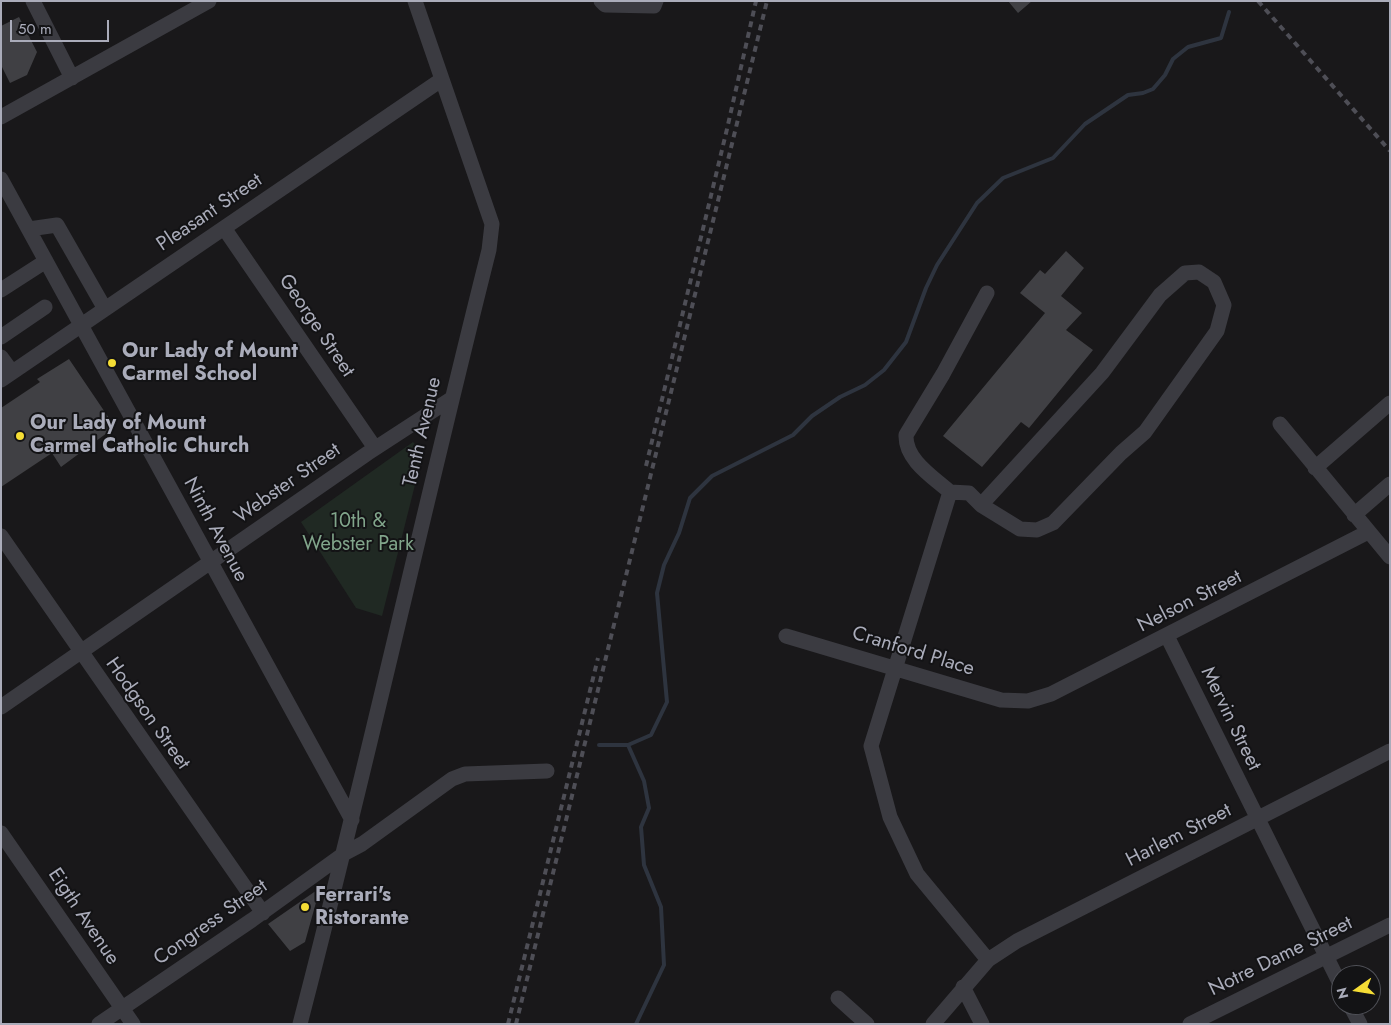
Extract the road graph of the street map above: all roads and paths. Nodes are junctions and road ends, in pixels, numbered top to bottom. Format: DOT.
graph roads {
  1 [pos="33,1"];
  2 [pos="209,1"];
  3 [pos="415,1"];
  4 [pos="601,1"];
  5 [pos="656,1"];
  6 [pos="72,78"];
  7 [pos="441,80"];
  8 [pos="1,116"];
  9 [pos="1,179"];
  10 [pos="224,228"];
  11 [pos="29,229"];
  12 [pos="46,261"];
  13 [pos="1,290"];
  14 [pos="987,293"];
  15 [pos="45,306"];
  16 [pos="105,309"];
  17 [pos="82,325"];
  18 [pos="1,337"];
  19 [pos="1,357"];
  20 [pos="7,376"];
  21 [pos="451,399"];
  22 [pos="1390,402"];
  23 [pos="1280,424"];
  24 [pos="375,448"];
  25 [pos="1315,468"];
  26 [pos="1390,484"];
  27 [pos="950,492"];
  28 [pos="981,505"];
  29 [pos="1354,516"];
  30 [pos="1368,532"];
  31 [pos="1,536"];
  32 [pos="1390,557"];
  33 [pos="210,563"];
  34 [pos="786,636"];
  35 [pos="1167,636"];
  36 [pos="80,652"];
  37 [pos="896,667"];
  38 [pos="1028,701"];
  39 [pos="1,707"];
  40 [pos="1390,751"];
  41 [pos="547,771"];
  42 [pos="1256,819"];
  43 [pos="352,820"];
  44 [pos="1,833"];
  45 [pos="345,853"];
  46 [pos="262,913"];
  47 [pos="1390,925"];
  48 [pos="1327,958"];
  49 [pos="988,960"];
  50 [pos="1331,966"];
  51 [pos="964,987"];
  52 [pos="838,998"];
  53 [pos="122,1009"];
  54 [pos="99,1024"];
  55 [pos="133,1024"];
  56 [pos="300,1024"];
  57 [pos="867,1024"];
  58 [pos="933,1024"];
  59 [pos="982,1024"];
  60 [pos="1190,1024"];
  1 -- 6 [label="street"];
  2 -- 6 [label="street"];
  3 -- 7 [label="street, Tenth Avenue"];
  4 -- 5 [label="street"];
  6 -- 8 [label="street"];
  7 -- 10 [label="street, Pleasant Street"];
  7 -- 21 [label="street, Tenth Avenue"];
  9 -- 11 [label="street, Ninth Avenue"];
  10 -- 16 [label="street, Pleasant Street"];
  10 -- 24 [label="street, George Street"];
  11 -- 12 [label="street, Ninth Avenue"];
  11 -- 16 [label="street"];
  12 -- 13 [label="street"];
  12 -- 17 [label="street, Ninth Avenue"];
  14 -- 27 [label="street"];
  15 -- 18 [label="street"];
  16 -- 17 [label="street, Pleasant Street"];
  17 -- 20 [label="street, Pleasant Street"];
  17 -- 33 [label="street, Ninth Avenue"];
  19 -- 20 [label="street"];
  21 -- 24 [label="street, Webster Street"];
  21 -- 43 [label="street, Tenth Avenue"];
  22 -- 25 [label="street"];
  23 -- 25 [label="street"];
  24 -- 33 [label="street, Webster Street"];
  25 -- 29 [label="street"];
  26 -- 29 [label="street"];
  27 -- 28 [label="street"];
  27 -- 37 [label="street"];
  28 -- 28 [label="street"];
  29 -- 30 [label="street"];
  30 -- 32 [label="street"];
  30 -- 35 [label="street, Nelson Street"];
  31 -- 36 [label="street, Hodgson Street"];
  33 -- 36 [label="street, Webster Street"];
  33 -- 43 [label="street, Ninth Avenue"];
  34 -- 37 [label="street, Cranford Place"];
  35 -- 38 [label="street, Nelson Street"];
  35 -- 42 [label="street, Mervin Street"];
  36 -- 39 [label="street, Webster Street"];
  36 -- 46 [label="street, Hodgson Street"];
  37 -- 38 [label="street, Cranford Place"];
  37 -- 49 [label="street"];
  40 -- 42 [label="street, Harlem Street"];
  41 -- 45 [label="street, Congress Street"];
  42 -- 48 [label="street, Mervin Street"];
  42 -- 49 [label="street, Harlem Street"];
  43 -- 45 [label="street, Tenth Avenue"];
  44 -- 53 [label="street, Eigth Avenue"];
  45 -- 46 [label="street, Congress Street"];
  45 -- 56 [label="street, Tenth Avenue"];
  46 -- 53 [label="street, Congress Street"];
  47 -- 48 [label="street, Notre Dame Street"];
  48 -- 50 [label="street, Mervin Street"];
  48 -- 60 [label="street, Notre Dame Street"];
  49 -- 51 [label="street, Harlem Street"];
  51 -- 58 [label="street, Harlem Street"];
  51 -- 59 [label="street"];
  52 -- 57 [label="street"];
  53 -- 54 [label="street, Congress Street"];
  53 -- 55 [label="street, Eigth Avenue"];
}
